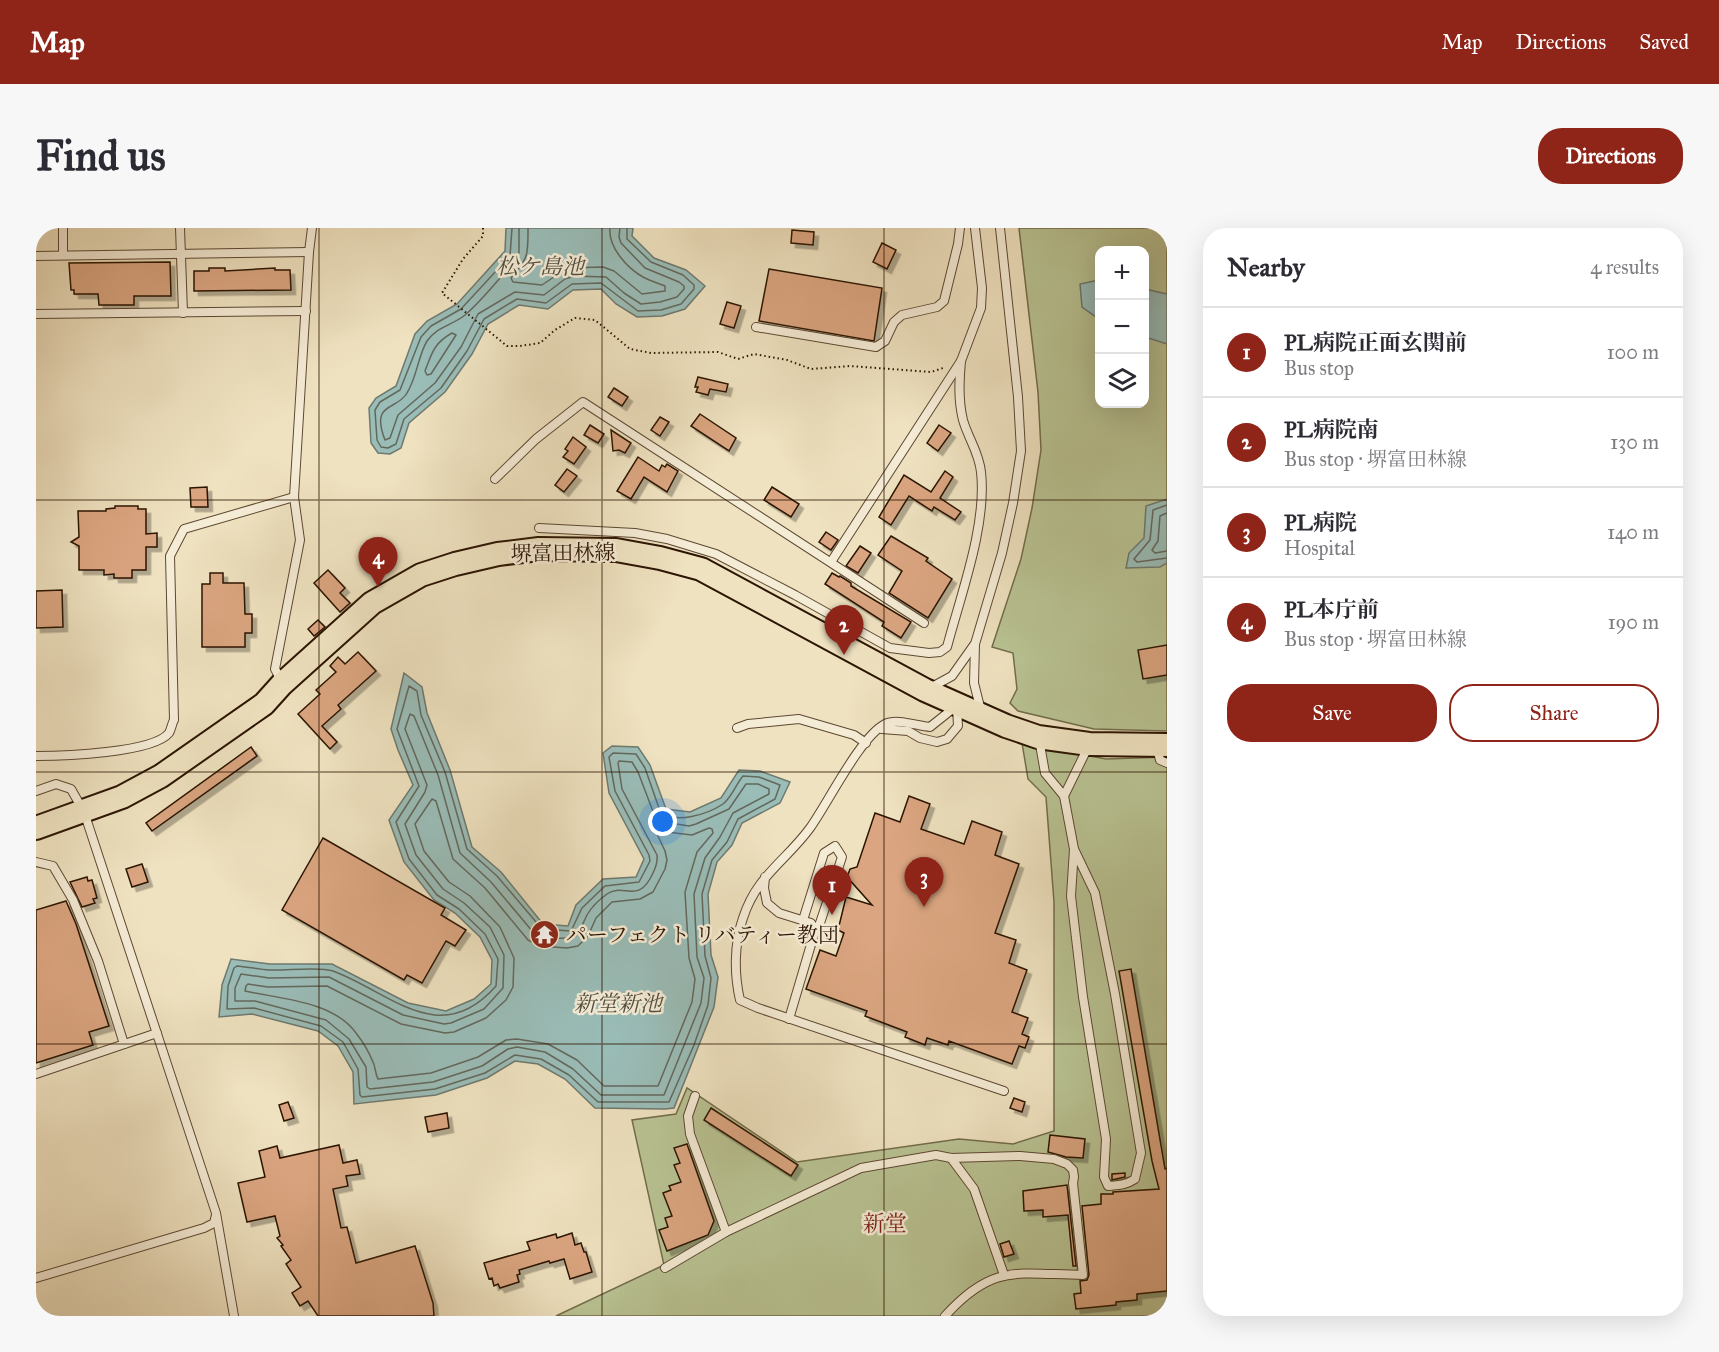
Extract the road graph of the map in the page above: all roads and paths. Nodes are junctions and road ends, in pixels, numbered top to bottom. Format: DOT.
graph roads {
  1 [pos="63,228"];
  2 [pos="180,228"];
  3 [pos="312,228"];
  4 [pos="483,228"];
  5 [pos="960,228"];
  6 [pos="975,228"];
  7 [pos="1000,228"];
  8 [pos="309,252"];
  9 [pos="181,254"];
  10 [pos="63,255"];
  11 [pos="36,256"];
  12 [pos="306,311"];
  13 [pos="183,313"];
  14 [pos="36,314"];
  15 [pos="756,327"];
  16 [pos="961,361"];
  17 [pos="495,479"];
  18 [pos="294,497"];
  19 [pos="539,528"];
  20 [pos="831,562"];
  21 [pos="924,623"];
  22 [pos="975,644"];
  23 [pos="282,684"];
  24 [pos="925,690"];
  25 [pos="957,705"];
  26 [pos="982,715"];
  27 [pos="738,728"];
  28 [pos="880,729"];
  29 [pos="1038,737"];
  30 [pos="866,743"];
  31 [pos="1089,744"];
  32 [pos="1164,751"];
  33 [pos="36,756"];
  34 [pos="36,790"];
  35 [pos="1064,796"];
  36 [pos="84,812"];
  37 [pos="36,828"];
  38 [pos="1074,849"];
  39 [pos="36,862"];
  40 [pos="765,875"];
  41 [pos="803,920"];
  42 [pos="815,930"];
  43 [pos="789,1019"];
  44 [pos="157,1033"];
  45 [pos="124,1044"];
  46 [pos="36,1074"];
  47 [pos="1004,1091"];
  48 [pos="695,1096"];
  49 [pos="951,1158"];
  50 [pos="216,1214"];
  51 [pos="726,1232"];
  52 [pos="665,1268"];
  53 [pos="1004,1275"];
  54 [pos="36,1278"];
  55 [pos="234,1316"];
  56 [pos="945,1316"];
  1 -- 10 [label="lane"];
  2 -- 9 [label="lane"];
  3 -- 8 [label="lane"];
  4 -- 16 [label="path"];
  5 -- 15 [label="lane"];
  6 -- 16 [label="lane"];
  7 -- 22 [label="lane"];
  8 -- 9 [label="lane"];
  8 -- 12 [label="lane"];
  9 -- 10 [label="lane"];
  9 -- 13 [label="lane"];
  10 -- 11 [label="lane"];
  12 -- 13 [label="lane"];
  12 -- 18 [label="lane"];
  13 -- 14 [label="lane"];
  16 -- 19 [label="lane"];
  16 -- 20 [label="lane"];
  17 -- 20 [label="lane"];
  18 -- 23 [label="lane"];
  18 -- 33 [label="lane"];
  20 -- 21 [label="lane"];
  22 -- 24 [label="lane"];
  22 -- 26 [label="lane"];
  23 -- 24 [label="main road, 堺富田林線"];
  23 -- 36 [label="main road, 堺富田林線"];
  24 -- 25 [label="main road, 堺富田林線"];
  25 -- 26 [label="main road, 堺富田林線"];
  25 -- 28 [label="lane"];
  25 -- 28 [label="lane"];
  26 -- 29 [label="main road, 堺富田林線"];
  27 -- 30 [label="lane"];
  28 -- 30 [label="lane"];
  29 -- 31 [label="main road, 堺富田林線"];
  29 -- 35 [label="lane"];
  30 -- 40 [label="lane"];
  31 -- 32 [label="main road, 堺富田林線"];
  31 -- 35 [label="lane"];
  34 -- 36 [label="lane"];
  35 -- 38 [label="lane"];
  36 -- 37 [label="main road, 堺富田林線"];
  36 -- 44 [label="lane"];
  38 -- 38 [label="lane"];
  39 -- 45 [label="lane"];
  40 -- 41 [label="lane"];
  40 -- 43 [label="lane"];
  41 -- 42 [label="lane"];
  41 -- 42 [label="lane"];
  42 -- 43 [label="lane"];
  43 -- 47 [label="lane"];
  44 -- 45 [label="lane"];
  44 -- 50 [label="lane"];
  45 -- 46 [label="lane"];
  48 -- 51 [label="lane"];
  49 -- 51 [label="lane"];
  49 -- 53 [label="lane"];
  49 -- 53 [label="lane"];
  50 -- 54 [label="lane"];
  50 -- 55 [label="lane"];
  51 -- 52 [label="lane"];
  53 -- 56 [label="lane"];
}
